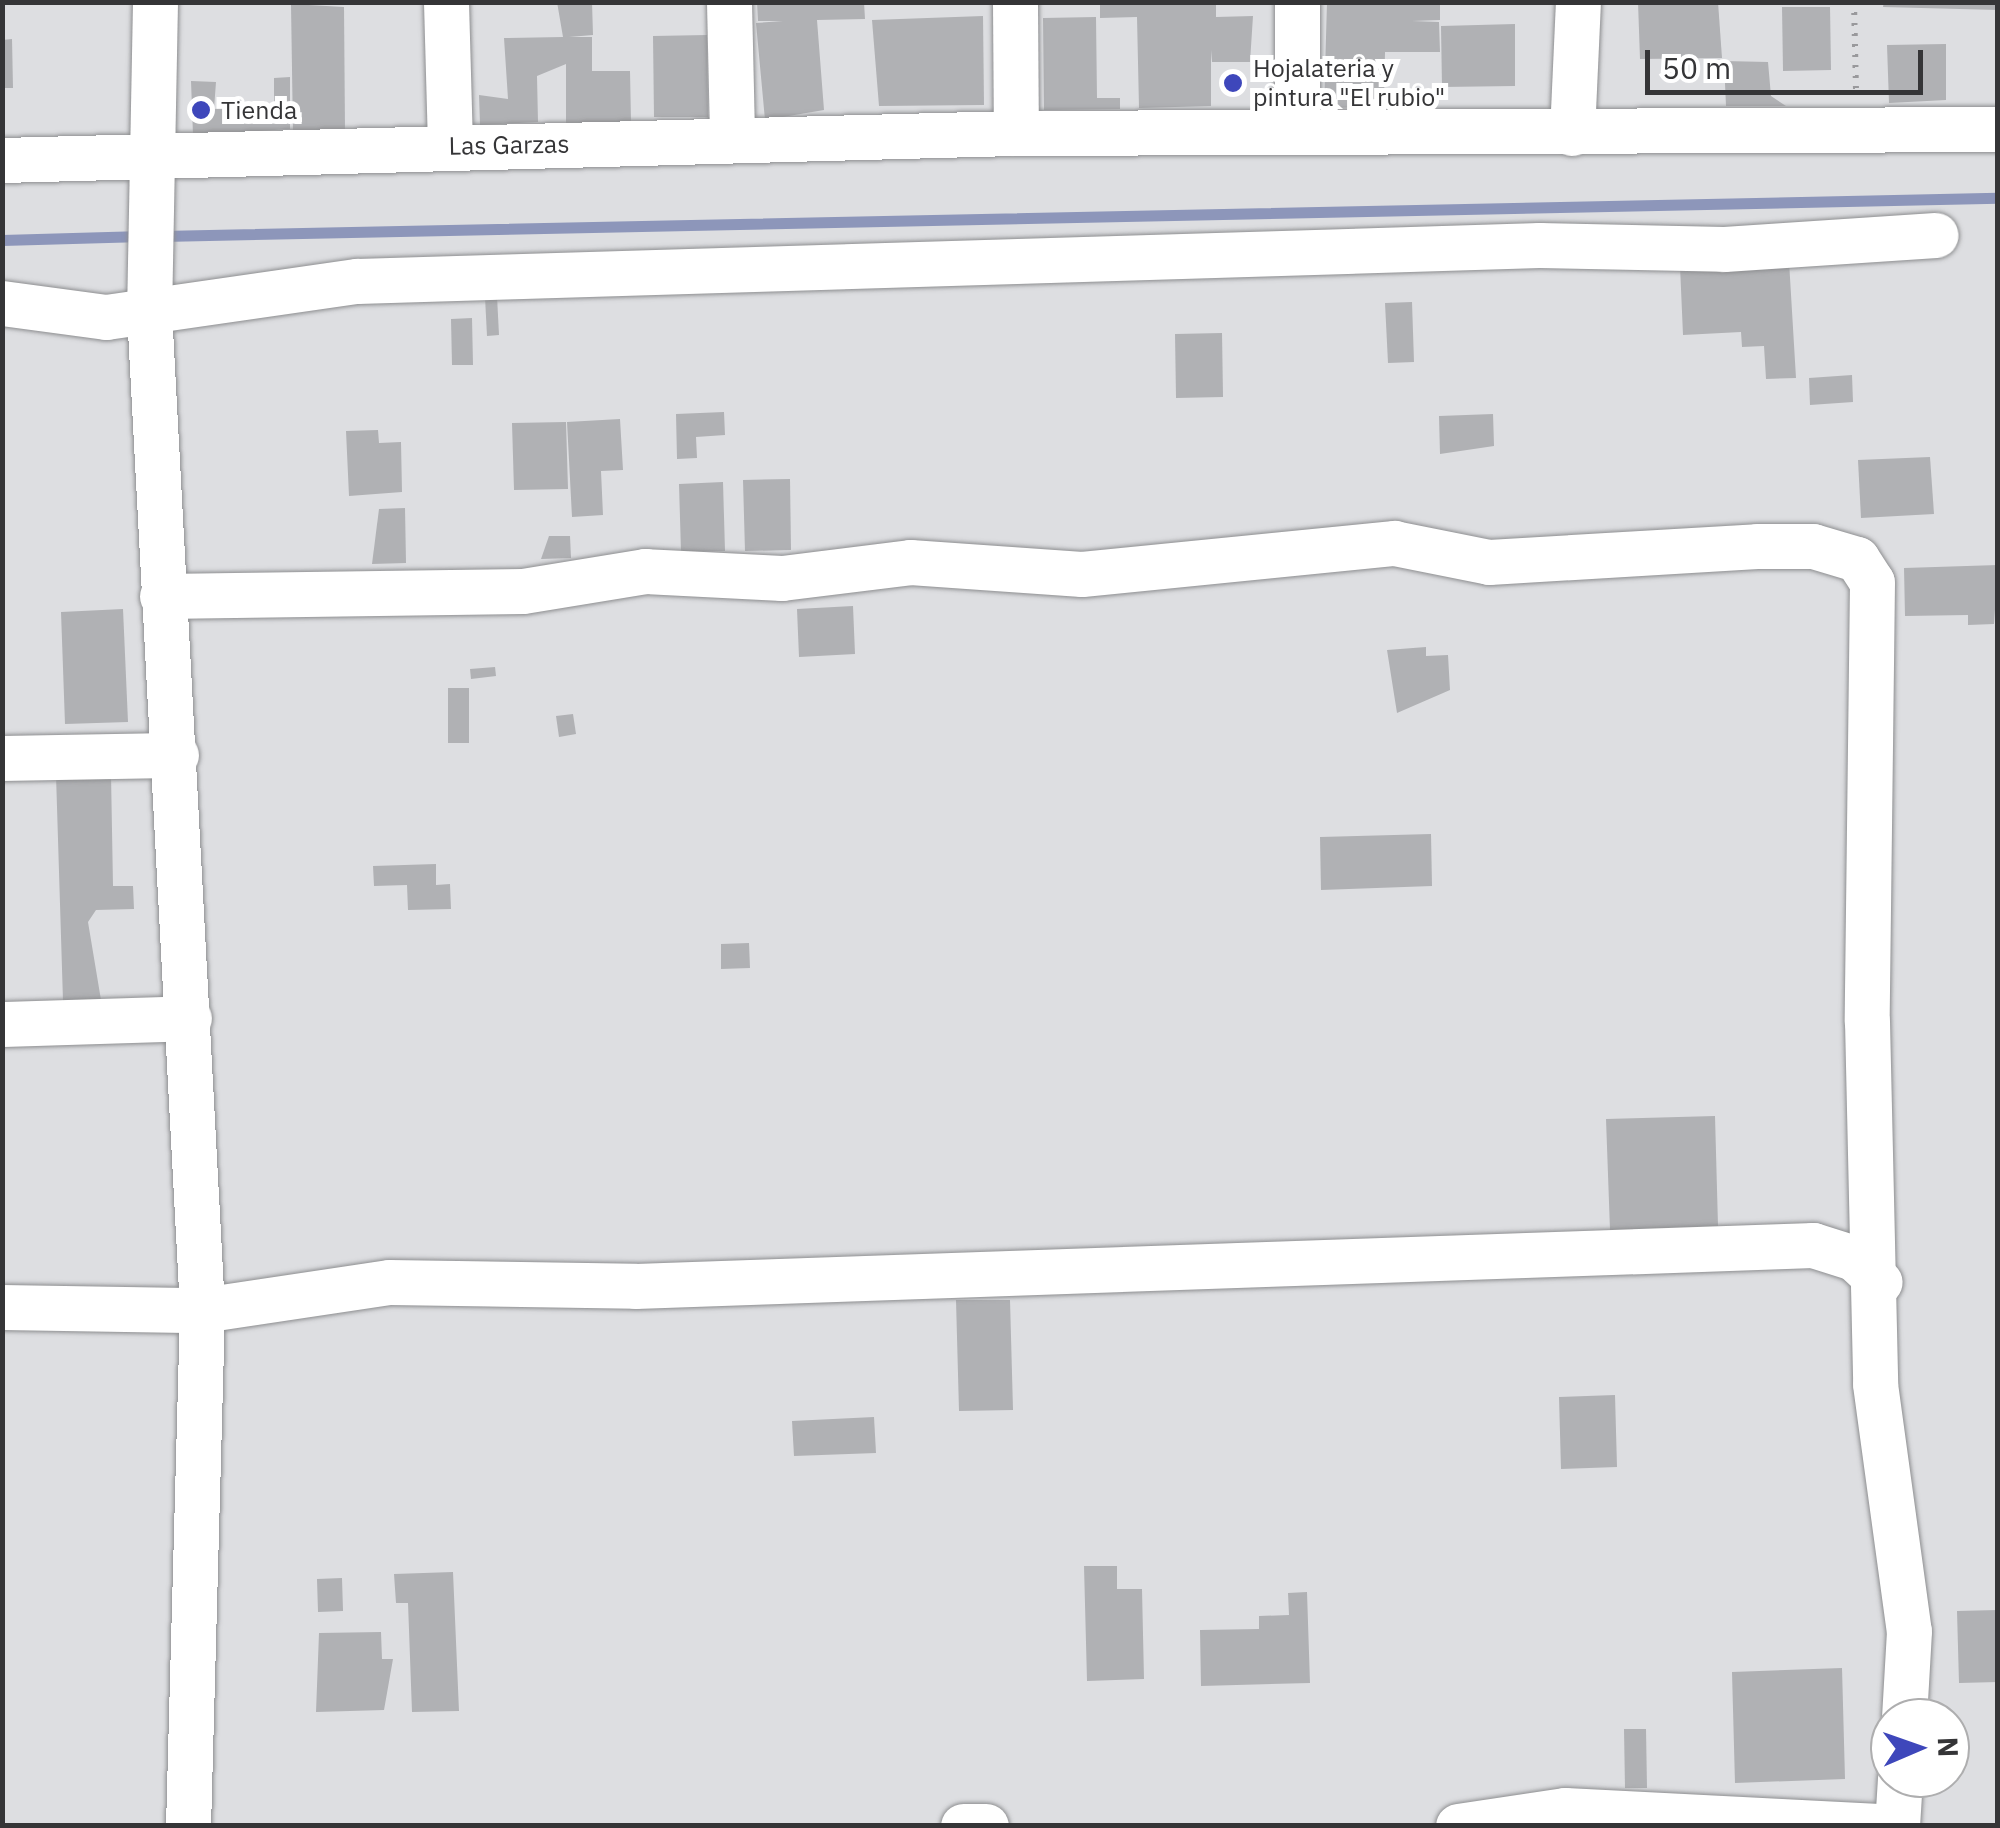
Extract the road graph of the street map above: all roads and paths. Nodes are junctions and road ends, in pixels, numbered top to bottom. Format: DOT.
graph roads {
  1 [pos="155,2"];
  2 [pos="446,2"];
  3 [pos="729,2"];
  4 [pos="1015,2"];
  5 [pos="1297,2"];
  6 [pos="1578,2"];
  7 [pos="1854,2"];
  8 [pos="1297,129"];
  9 [pos="1998,129"];
  10 [pos="1856,130"];
  11 [pos="1016,133"];
  12 [pos="1572,133"];
  13 [pos="732,139"];
  14 [pos="450,147"];
  15 [pos="2,160"];
  16 [pos="149,176"];
  17 [pos="1936,235"];
  18 [pos="149,297"];
  19 [pos="2,303"];
  20 [pos="162,596"];
  21 [pos="176,755"];
  22 [pos="2,758"];
  23 [pos="189,1018"];
  24 [pos="2,1024"];
  25 [pos="1880,1282"];
  26 [pos="2,1306"];
  27 [pos="202,1310"];
  28 [pos="1905,1698"];
  29 [pos="1899,1798"];
  30 [pos="188,1826"];
  31 [pos="963,1826"];
  32 [pos="986,1826"];
  33 [pos="1458,1826"];
  34 [pos="1878,1826"];
  35 [pos="1898,1826"];
  1 -- 16 [label="street"];
  2 -- 14 [label="street"];
  3 -- 13 [label="street"];
  4 -- 11 [label="street"];
  5 -- 8 [label="street"];
  6 -- 12 [label="street"];
  7 -- 10 [label="path"];
  8 -- 11 [label="street, Las Garzas"];
  8 -- 12 [label="street, Las Garzas"];
  9 -- 10 [label="street, Las Garzas"];
  10 -- 12 [label="street, Las Garzas"];
  11 -- 13 [label="street, Las Garzas"];
  13 -- 14 [label="street, Las Garzas"];
  14 -- 16 [label="street, Las Garzas"];
  15 -- 16 [label="street, Las Garzas"];
  16 -- 18 [label="street"];
  17 -- 18 [label="street"];
  18 -- 19 [label="street"];
  18 -- 20 [label="street"];
  20 -- 21 [label="street"];
  20 -- 25 [label="street"];
  21 -- 22 [label="street"];
  21 -- 23 [label="street"];
  23 -- 24 [label="street"];
  23 -- 27 [label="street"];
  25 -- 27 [label="street"];
  25 -- 28 [label="street"];
  26 -- 27 [label="street"];
  27 -- 30 [label="street"];
  29 -- 35 [label="street"];
  31 -- 32 [label="street"];
  33 -- 34 [label="street"];
}
